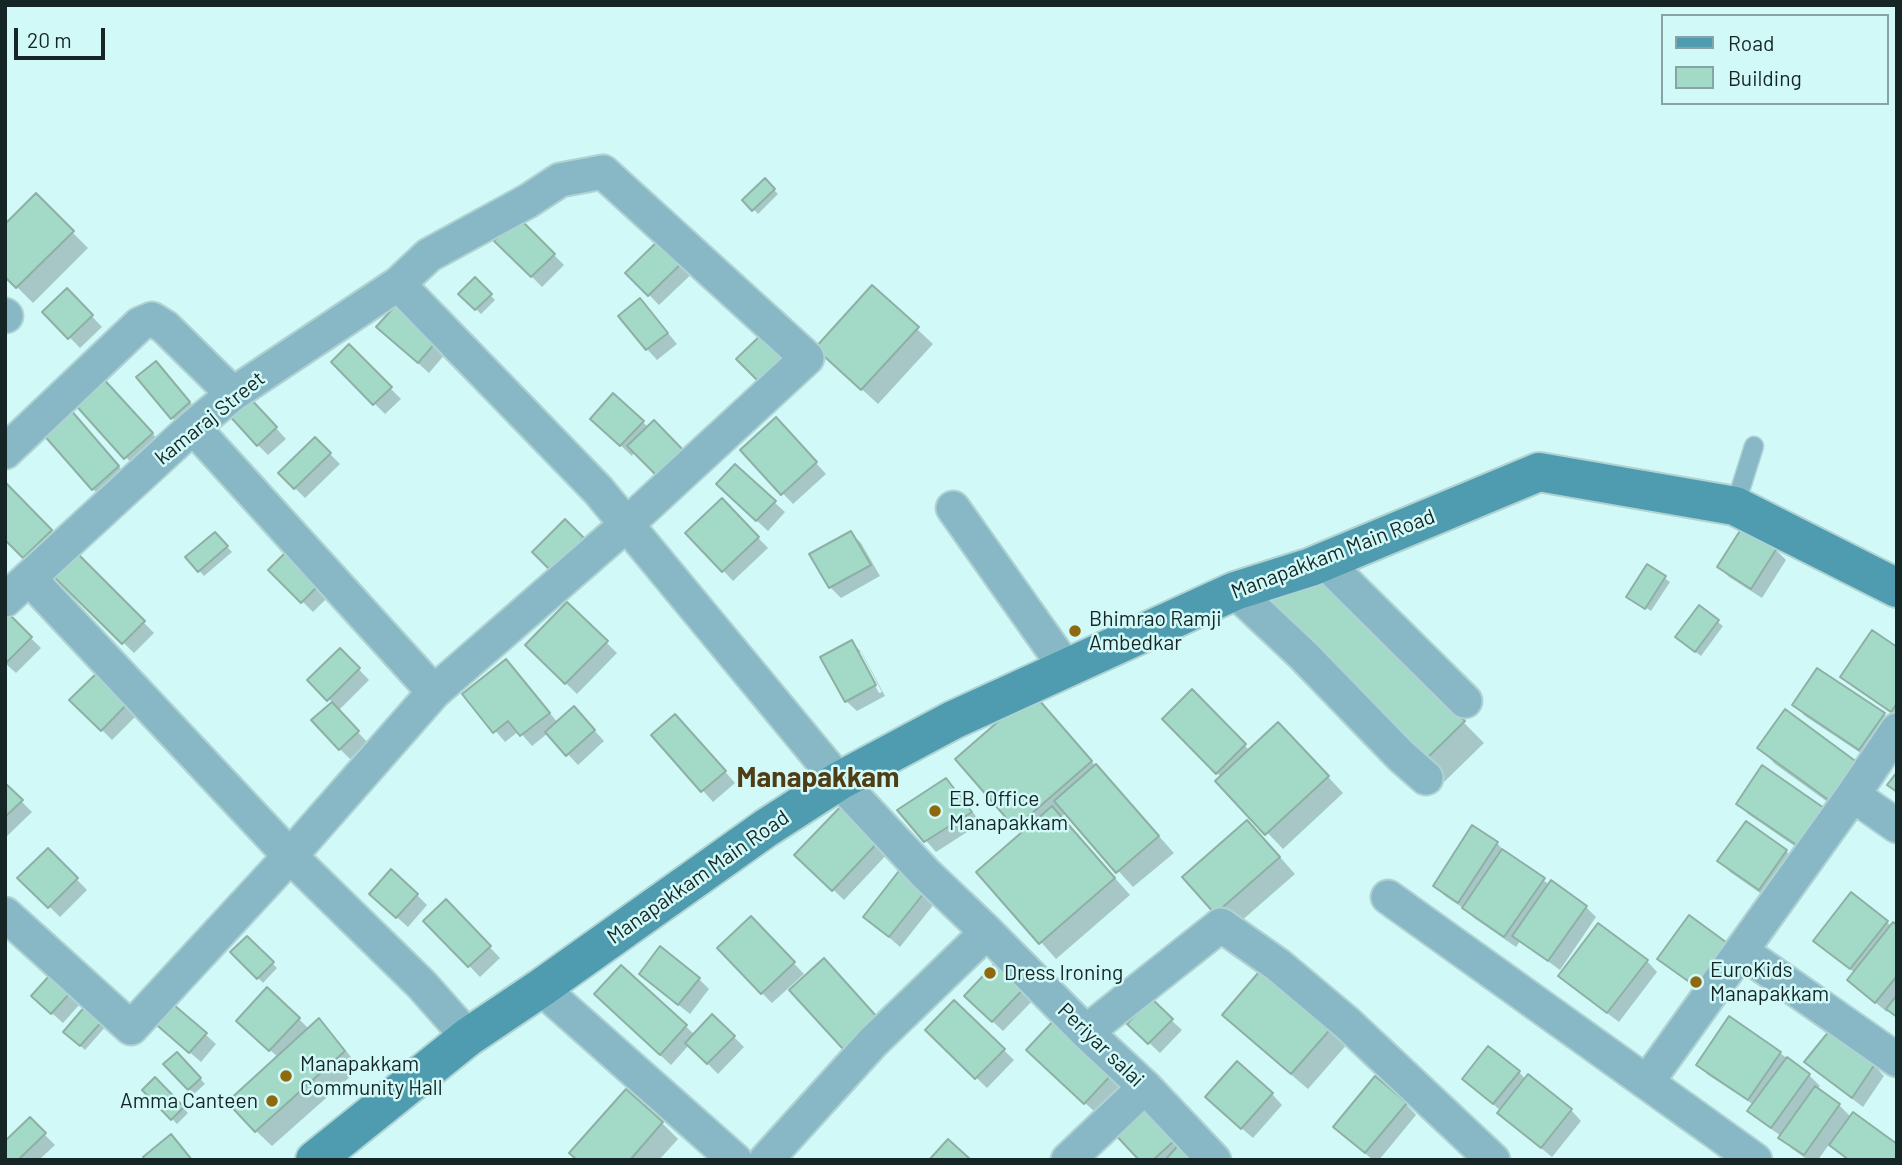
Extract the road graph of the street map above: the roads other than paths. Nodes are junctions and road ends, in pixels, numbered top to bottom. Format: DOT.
graph roads {
  1 [pos="398,284"];
  2 [pos="233,394"];
  3 [pos="193,427"];
  4 [pos="1754,446"];
  5 [pos="5,452"];
  6 [pos="1735,506"];
  7 [pos="953,508"];
  8 [pos="627,524"];
  9 [pos="1324,561"];
  10 [pos="1897,588"];
  11 [pos="17,589"];
  12 [pos="1235,591"];
  13 [pos="1066,668"];
  14 [pos="434,692"];
  15 [pos="1465,701"];
  16 [pos="1897,730"];
  17 [pos="1426,778"];
  18 [pos="839,781"];
  19 [pos="1853,794"];
  20 [pos="1897,826"];
  21 [pos="290,856"];
  22 [pos="1388,897"];
  23 [pos="5,914"];
  24 [pos="988,932"];
  25 [pos="1741,951"];
  26 [pos="541,988"];
  27 [pos="1086,1032"];
  28 [pos="468,1037"];
  29 [pos="1897,1060"];
  30 [pos="1647,1082"];
  31 [pos="1145,1087"];
  32 [pos="315,1160"];
  33 [pos="736,1160"];
  34 [pos="766,1160"];
  35 [pos="1068,1160"];
  36 [pos="1214,1160"];
  37 [pos="1493,1160"];
  38 [pos="1755,1160"];
  1 -- 2 [label="street, kamaraj Street"];
  1 -- 8 [label="street, Periyar salai"];
  1 -- 8 [label="street, kamaraj Street"];
  2 -- 3 [label="street, kamaraj Street"];
  2 -- 5 [label="street"];
  3 -- 11 [label="street, kamaraj Street"];
  3 -- 14 [label="street"];
  4 -- 6 [label="lane"];
  6 -- 9 [label="main road, Manapakkam Main Road"];
  6 -- 10 [label="main road, Manapakkam Main Road"];
  7 -- 13 [label="street"];
  8 -- 14 [label="street"];
  8 -- 18 [label="street, Periyar salai"];
  9 -- 12 [label="main road, Manapakkam Main Road"];
  9 -- 15 [label="street"];
  11 -- 21 [label="street"];
  12 -- 13 [label="main road, Manapakkam Main Road"];
  12 -- 17 [label="street"];
  13 -- 18 [label="main road, Manapakkam Main Road"];
  14 -- 21 [label="street"];
  16 -- 19 [label="street"];
  18 -- 24 [label="street, Periyar salai"];
  18 -- 26 [label="main road, Manapakkam Main Road"];
  19 -- 20 [label="street"];
  19 -- 25 [label="street"];
  21 -- 23 [label="street"];
  21 -- 28 [label="street"];
  22 -- 30 [label="street"];
  24 -- 27 [label="street, Periyar salai"];
  24 -- 34 [label="street"];
  25 -- 29 [label="street"];
  25 -- 30 [label="street"];
  26 -- 28 [label="main road, Manapakkam Main Road"];
  26 -- 33 [label="street"];
  27 -- 31 [label="street, Periyar salai"];
  27 -- 37 [label="street"];
  28 -- 32 [label="main road, Manapakkam Main Road"];
  30 -- 38 [label="street"];
  31 -- 35 [label="street"];
  31 -- 36 [label="street, Periyar salai"];
}
